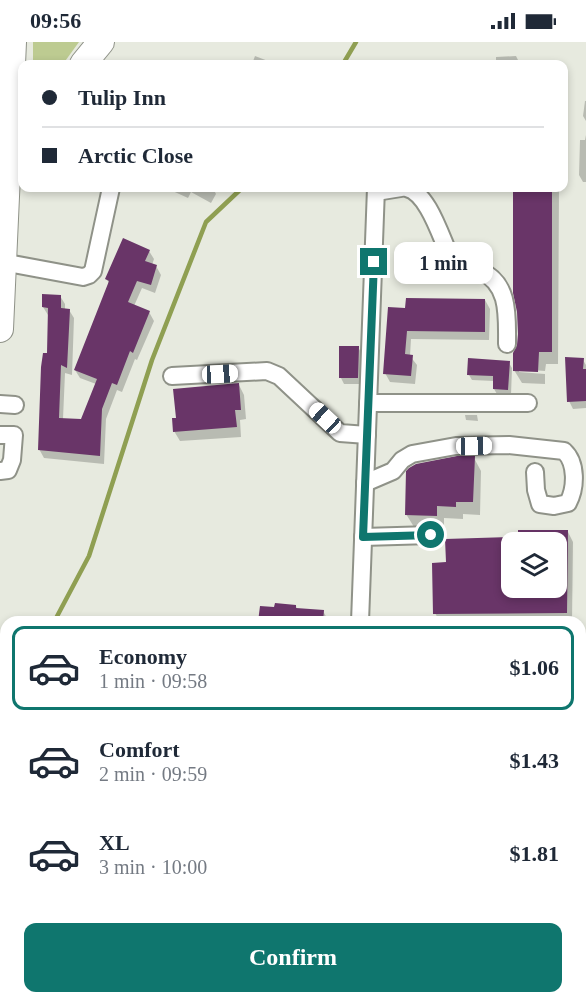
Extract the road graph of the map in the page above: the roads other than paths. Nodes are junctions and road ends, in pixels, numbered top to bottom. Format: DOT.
graph roads {
  1 [pos="14,42"];
  2 [pos="101,42"];
  3 [pos="86,60"];
  4 [pos="18,182"];
  5 [pos="110,192"];
  6 [pos="376,192"];
  7 [pos="417,192"];
  8 [pos="5,213"];
  9 [pos="2,262"];
  10 [pos="0,329"];
  11 [pos="507,344"];
  12 [pos="172,376"];
  13 [pos="368,404"];
  14 [pos="528,404"];
  15 [pos="7,435"];
  16 [pos="367,435"];
  17 [pos="0,471"];
  18 [pos="535,472"];
  19 [pos="365,483"];
  20 [pos="431,535"];
  21 [pos="363,537"];
  22 [pos="360,616"];
  1 -- 8 [label="highway"];
  2 -- 3 [label="highway"];
  4 -- 8 [label="highway"];
  5 -- 9 [label="street"];
  6 -- 13 [label="street"];
  7 -- 11 [label="street"];
  8 -- 9 [label="highway"];
  9 -- 10 [label="highway"];
  12 -- 16 [label="street"];
  13 -- 14 [label="street"];
  13 -- 16 [label="street"];
  15 -- 17 [label="street"];
  16 -- 19 [label="street"];
  18 -- 19 [label="street"];
  19 -- 21 [label="street"];
  20 -- 21 [label="street"];
  21 -- 22 [label="street"];
}
